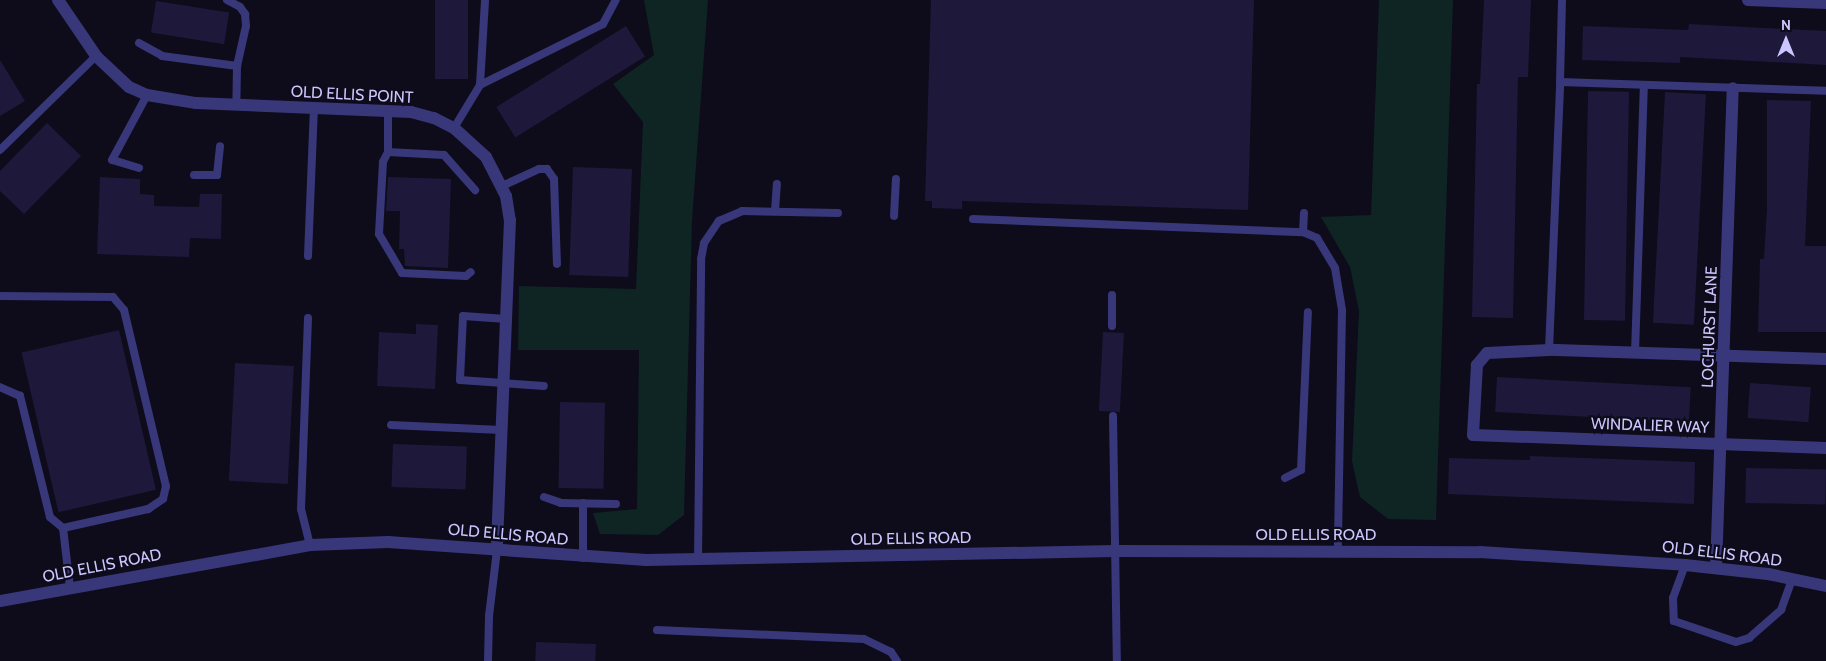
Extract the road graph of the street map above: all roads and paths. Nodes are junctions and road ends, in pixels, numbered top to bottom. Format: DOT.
graph roads {
  1 [pos="58,0"];
  2 [pos="227,0"];
  3 [pos="485,0"];
  4 [pos="616,0"];
  5 [pos="1562,0"];
  6 [pos="1748,0"];
  7 [pos="1826,3"];
  8 [pos="139,44"];
  9 [pos="96,56"];
  10 [pos="237,66"];
  11 [pos="1560,82"];
  12 [pos="480,85"];
  13 [pos="1644,85"];
  14 [pos="1733,88"];
  15 [pos="1826,91"];
  16 [pos="147,95"];
  17 [pos="236,105"];
  18 [pos="314,108"];
  19 [pos="388,111"];
  20 [pos="454,128"];
  21 [pos="220,146"];
  22 [pos="0,150"];
  23 [pos="388,152"];
  24 [pos="139,168"];
  25 [pos="194,174"];
  26 [pos="896,179"];
  27 [pos="776,184"];
  28 [pos="502,186"];
  29 [pos="476,190"];
  30 [pos="775,211"];
  31 [pos="838,213"];
  32 [pos="1304,213"];
  33 [pos="894,216"];
  34 [pos="973,219"];
  35 [pos="1302,232"];
  36 [pos="308,256"];
  37 [pos="557,264"];
  38 [pos="471,272"];
  39 [pos="1112,295"];
  40 [pos="0,296"];
  41 [pos="1308,312"];
  42 [pos="308,318"];
  43 [pos="506,319"];
  44 [pos="1112,326"];
  45 [pos="1549,350"];
  46 [pos="1635,353"];
  47 [pos="1725,356"];
  48 [pos="1826,359"];
  49 [pos="503,382"];
  50 [pos="544,386"];
  51 [pos="0,387"];
  52 [pos="1113,416"];
  53 [pos="391,425"];
  54 [pos="501,430"];
  55 [pos="1722,445"];
  56 [pos="1826,448"];
  57 [pos="1285,478"];
  58 [pos="544,497"];
  59 [pos="584,503"];
  60 [pos="616,504"];
  61 [pos="63,528"];
  62 [pos="310,545"];
  63 [pos="497,550"];
  64 [pos="1338,550"];
  65 [pos="1115,551"];
  66 [pos="583,558"];
  67 [pos="698,560"];
  68 [pos="1685,565"];
  69 [pos="1716,568"];
  70 [pos="1792,579"];
  71 [pos="1826,586"];
  72 [pos="70,588"];
  73 [pos="0,602"];
  74 [pos="657,630"];
  75 [pos="488,661"];
  76 [pos="897,661"];
  77 [pos="1117,661"];
  1 -- 9 [label="street, OLD ELLIS POINT"];
  2 -- 10 [label="lane"];
  3 -- 12 [label="lane"];
  4 -- 12 [label="lane"];
  5 -- 11 [label="lane"];
  6 -- 7 [label="street"];
  8 -- 10 [label="lane"];
  9 -- 16 [label="street, OLD ELLIS POINT"];
  9 -- 22 [label="lane"];
  10 -- 17 [label="lane"];
  11 -- 13 [label="lane"];
  11 -- 45 [label="lane"];
  12 -- 20 [label="lane"];
  13 -- 14 [label="lane"];
  13 -- 46 [label="lane"];
  14 -- 15 [label="lane"];
  14 -- 47 [label="street, LOCHURST LANE"];
  16 -- 17 [label="street, OLD ELLIS POINT"];
  16 -- 24 [label="lane"];
  17 -- 18 [label="street, OLD ELLIS POINT"];
  18 -- 19 [label="street, OLD ELLIS POINT"];
  18 -- 36 [label="lane"];
  19 -- 20 [label="street, OLD ELLIS POINT"];
  19 -- 23 [label="lane"];
  20 -- 28 [label="street, OLD ELLIS POINT"];
  21 -- 25 [label="lane"];
  23 -- 29 [label="lane"];
  23 -- 38 [label="lane"];
  26 -- 33 [label="lane"];
  27 -- 30 [label="lane"];
  28 -- 37 [label="lane"];
  28 -- 43 [label="street, OLD ELLIS POINT"];
  30 -- 31 [label="lane"];
  30 -- 67 [label="lane"];
  32 -- 35 [label="lane"];
  34 -- 35 [label="lane"];
  35 -- 64 [label="lane"];
  39 -- 44 [label="lane"];
  40 -- 61 [label="lane"];
  41 -- 57 [label="lane"];
  42 -- 62 [label="lane"];
  43 -- 49 [label="street, OLD ELLIS POINT"];
  43 -- 49 [label="lane"];
  45 -- 46 [label="street"];
  45 -- 55 [label="street, WINDALIER WAY"];
  46 -- 47 [label="street"];
  47 -- 48 [label="street"];
  47 -- 55 [label="street, LOCHURST LANE"];
  49 -- 50 [label="lane"];
  49 -- 54 [label="street, OLD ELLIS POINT"];
  51 -- 61 [label="lane"];
  52 -- 65 [label="lane"];
  53 -- 54 [label="lane"];
  54 -- 63 [label="street, OLD ELLIS POINT"];
  55 -- 56 [label="street, WINDALIER WAY"];
  55 -- 69 [label="street, LOCHURST LANE"];
  58 -- 59 [label="lane"];
  59 -- 60 [label="lane"];
  59 -- 66 [label="lane"];
  61 -- 72 [label="lane"];
  62 -- 63 [label="street, OLD ELLIS ROAD"];
  62 -- 72 [label="street, OLD ELLIS ROAD"];
  63 -- 66 [label="street, OLD ELLIS ROAD"];
  63 -- 75 [label="lane"];
  64 -- 65 [label="street, OLD ELLIS ROAD"];
  64 -- 68 [label="street, OLD ELLIS ROAD"];
  65 -- 67 [label="street, OLD ELLIS ROAD"];
  65 -- 77 [label="lane"];
  66 -- 67 [label="street, OLD ELLIS ROAD"];
  68 -- 69 [label="street, OLD ELLIS ROAD"];
  68 -- 70 [label="lane"];
  69 -- 70 [label="street, OLD ELLIS ROAD"];
  70 -- 71 [label="street, OLD ELLIS ROAD"];
  72 -- 73 [label="street, OLD ELLIS ROAD"];
  74 -- 76 [label="lane"];
}
